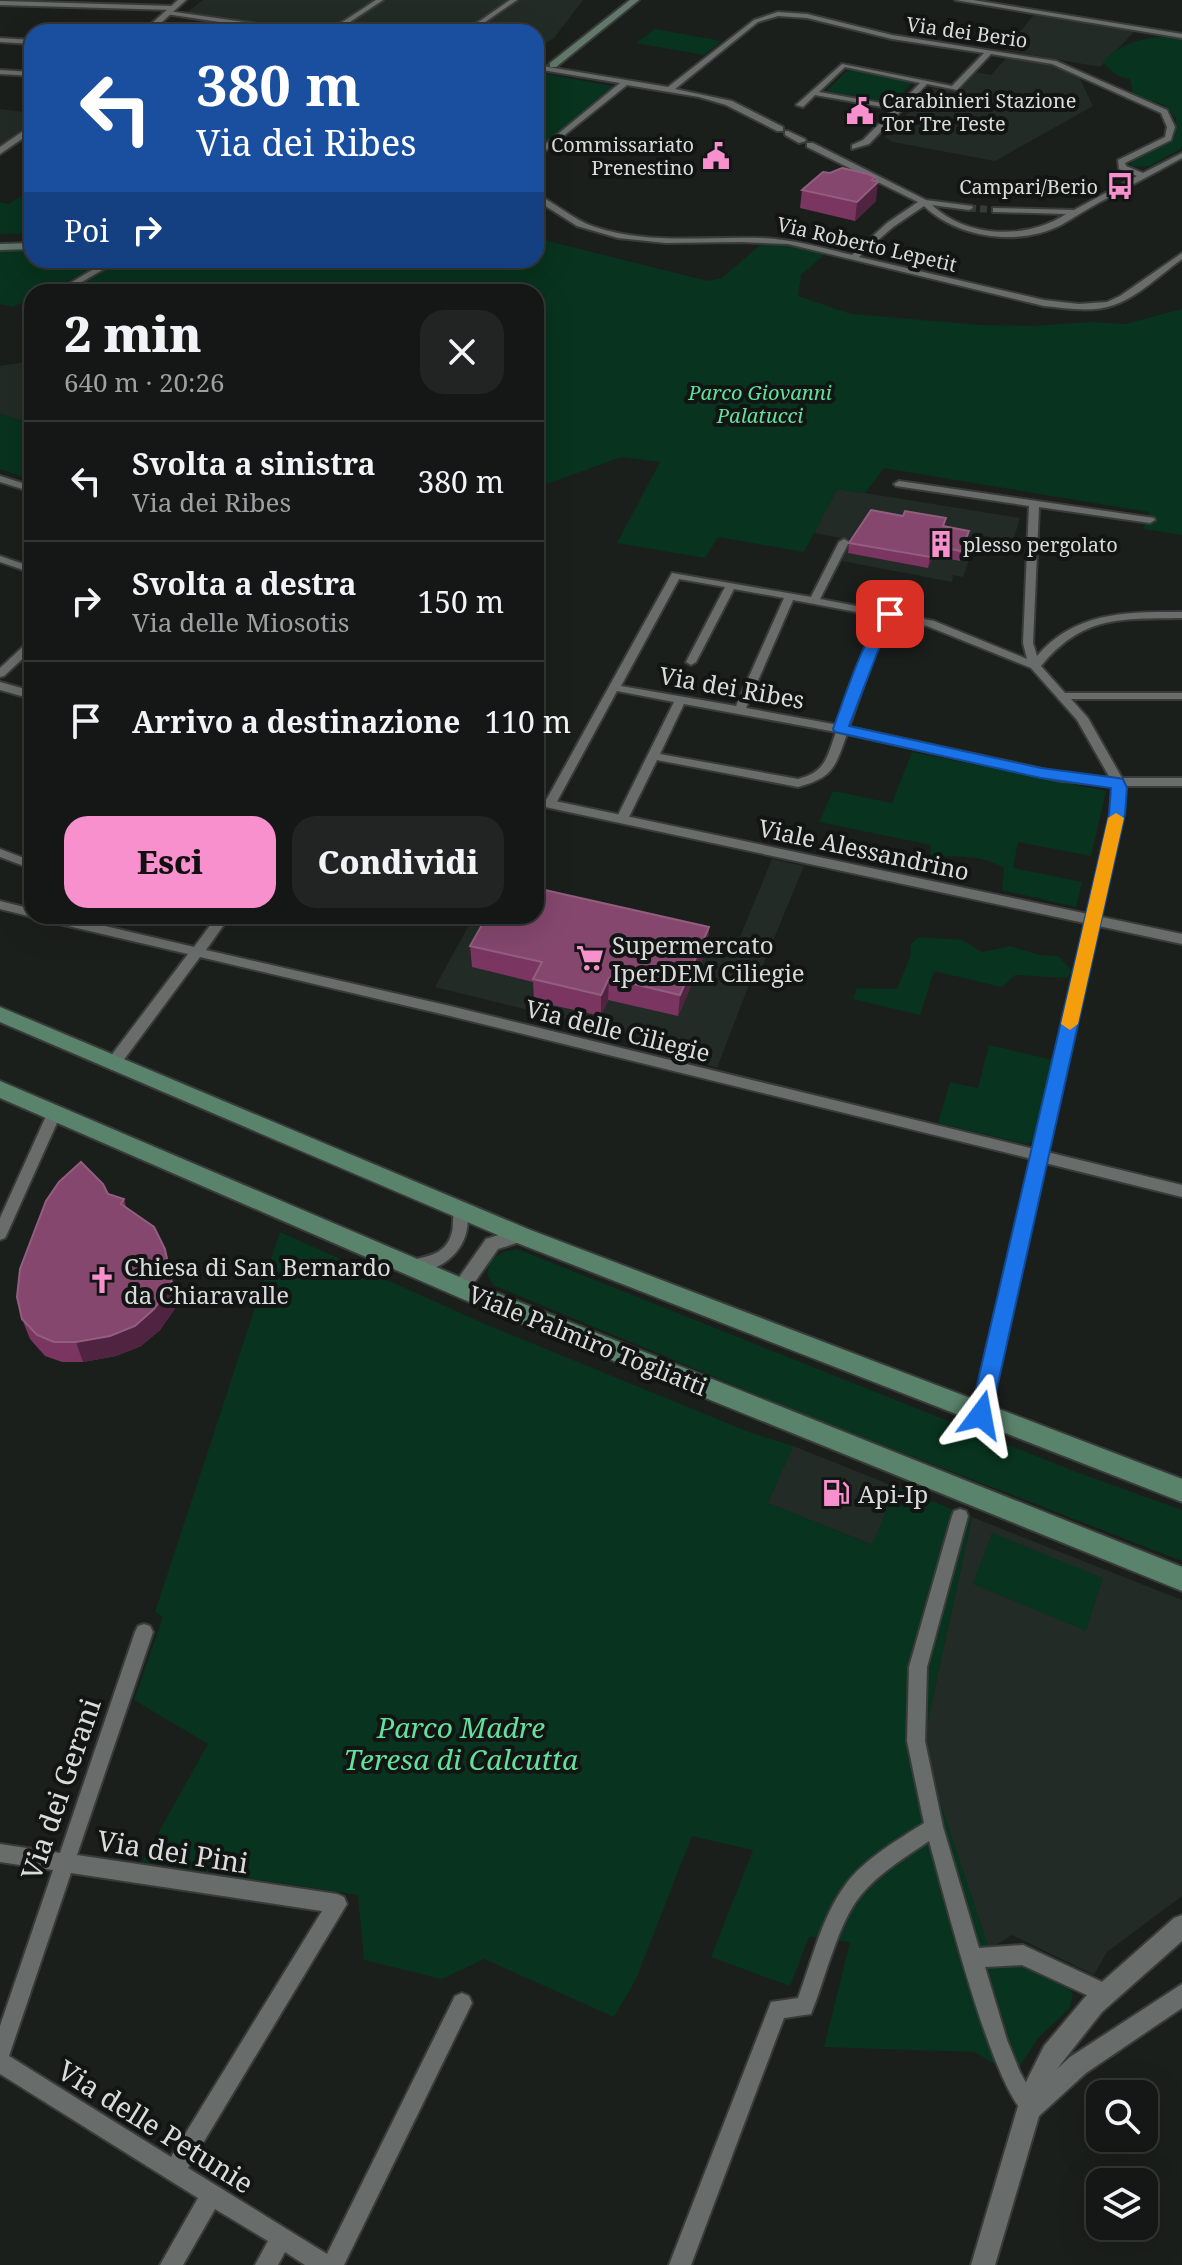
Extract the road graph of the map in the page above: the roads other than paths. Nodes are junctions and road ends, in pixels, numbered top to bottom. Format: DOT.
graph roads {
  1 [pos="182,0"];
  2 [pos="380,0"];
  3 [pos="514,0"];
  4 [pos="625,0"];
  5 [pos="635,0"];
  6 [pos="959,0"];
  7 [pos="0,3"];
  8 [pos="170,10"];
  9 [pos="155,24"];
  10 [pos="248,24"];
  11 [pos="342,24"];
  12 [pos="479,24"];
  13 [pos="1182,36"];
  14 [pos="0,40"];
  15 [pos="24,42"];
  16 [pos="990,51"];
  17 [pos="544,65"];
  18 [pos="0,72"];
  19 [pos="24,74"];
  20 [pos="627,81"];
  21 [pos="924,83"];
  22 [pos="670,89"];
  23 [pos="813,93"];
  24 [pos="800,105"];
  25 [pos="898,108"];
  26 [pos="24,134"];
  27 [pos="855,147"];
  28 [pos="544,149"];
  29 [pos="0,151"];
  30 [pos="1182,155"];
  31 [pos="1144,176"];
  32 [pos="544,201"];
  33 [pos="924,202"];
  34 [pos="969,208"];
  35 [pos="996,210"];
  36 [pos="1075,212"];
  37 [pos="1043,214"];
  38 [pos="1043,228"];
  39 [pos="24,244"];
  40 [pos="0,245"];
  41 [pos="1182,255"];
  42 [pos="854,257"];
  43 [pos="100,268"];
  44 [pos="71,284"];
  45 [pos="0,479"];
  46 [pos="899,484"];
  47 [pos="24,486"];
  48 [pos="1034,504"];
  49 [pos="1150,520"];
  50 [pos="844,542"];
  51 [pos="0,559"];
  52 [pos="24,567"];
  53 [pos="731,585"];
  54 [pos="790,596"];
  55 [pos="814,601"];
  56 [pos="890,614"];
  57 [pos="1182,615"];
  58 [pos="24,652"];
  59 [pos="691,662"];
  60 [pos="1035,666"];
  61 [pos="0,674"];
  62 [pos="0,686"];
  63 [pos="621,689"];
  64 [pos="24,693"];
  65 [pos="1066,696"];
  66 [pos="1182,696"];
  67 [pos="680,701"];
  68 [pos="740,710"];
  69 [pos="841,729"];
  70 [pos="654,756"];
  71 [pos="1118,782"];
  72 [pos="1182,782"];
  73 [pos="544,800"];
  74 [pos="544,802"];
  75 [pos="622,819"];
  76 [pos="0,853"];
  77 [pos="24,862"];
  78 [pos="0,905"];
  79 [pos="24,911"];
  80 [pos="1092,920"];
  81 [pos="72,924"];
  82 [pos="100,924"];
  83 [pos="218,924"];
  84 [pos="95,930"];
  85 [pos="1182,939"];
  86 [pos="198,951"];
  87 [pos="0,1014"];
  88 [pos="112,1065"];
  89 [pos="1,1091"];
  90 [pos="51,1122"];
  91 [pos="1041,1157"];
  92 [pos="1182,1191"];
  93 [pos="460,1210"];
  94 [pos="0,1234"];
  95 [pos="520,1235"];
  96 [pos="409,1266"];
  97 [pos="461,1288"];
  98 [pos="981,1415"];
  99 [pos="1182,1491"];
  100 [pos="960,1516"];
  101 [pos="1182,1579"];
  102 [pos="144,1632"];
  103 [pos="934,1827"];
  104 [pos="0,1853"];
  105 [pos="65,1863"];
  106 [pos="1182,1926"];
  107 [pos="975,1958"];
  108 [pos="1106,1994"];
  109 [pos="1182,1995"];
  110 [pos="462,2003"];
  111 [pos="0,2055"];
  112 [pos="0,2062"];
  113 [pos="1031,2108"];
  114 [pos="175,2170"];
  115 [pos="212,2194"];
  116 [pos="281,2239"];
  117 [pos="171,2265"];
  118 [pos="266,2265"];
  119 [pos="325,2265"];
  120 [pos="333,2265"];
  121 [pos="680,2265"];
  122 [pos="983,2265"];
  1 -- 8 [label="street"];
  2 -- 11 [label="street"];
  3 -- 12 [label="street"];
  4 -- 17 [label="main road"];
  5 -- 17 [label="main road"];
  6 -- 13 [label="street"];
  7 -- 8 [label="street"];
  8 -- 9 [label="street"];
  8 -- 10 [label="street"];
  14 -- 15 [label="street"];
  16 -- 21 [label="street"];
  16 -- 22 [label="street, Via dei Berio"];
  16 -- 31 [label="street, Via dei Berio"];
  17 -- 20 [label="street"];
  18 -- 19 [label="street"];
  20 -- 22 [label="street"];
  20 -- 28 [label="street"];
  21 -- 23 [label="street"];
  21 -- 25 [label="street"];
  22 -- 33 [label="street"];
  23 -- 24 [label="street"];
  23 -- 25 [label="street"];
  25 -- 27 [label="street"];
  26 -- 29 [label="street"];
  30 -- 31 [label="street"];
  31 -- 36 [label="street"];
  32 -- 42 [label="street, Via Roberto Lepetit"];
  33 -- 34 [label="street"];
  33 -- 38 [label="street"];
  33 -- 42 [label="street"];
  35 -- 37 [label="street"];
  36 -- 37 [label="street"];
  36 -- 38 [label="street"];
  37 -- 38 [label="street"];
  39 -- 40 [label="main road"];
  41 -- 42 [label="street, Via Roberto Lepetit"];
  43 -- 44 [label="street"];
  45 -- 47 [label="street"];
  46 -- 48 [label="street"];
  48 -- 49 [label="street"];
  48 -- 60 [label="street"];
  50 -- 55 [label="street"];
  51 -- 52 [label="street"];
  53 -- 54 [label="street"];
  53 -- 59 [label="street"];
  53 -- 73 [label="street"];
  54 -- 55 [label="street"];
  54 -- 68 [label="street"];
  55 -- 56 [label="street"];
  56 -- 60 [label="street"];
  56 -- 69 [label="street"];
  57 -- 60 [label="street"];
  58 -- 61 [label="street"];
  60 -- 65 [label="street"];
  62 -- 64 [label="street"];
  63 -- 67 [label="street, Via dei Ribes"];
  65 -- 66 [label="street"];
  65 -- 71 [label="street"];
  67 -- 68 [label="street, Via dei Ribes"];
  67 -- 70 [label="street"];
  68 -- 69 [label="street, Via dei Ribes"];
  69 -- 70 [label="street"];
  69 -- 71 [label="street, Via dei Ribes"];
  70 -- 75 [label="street"];
  71 -- 72 [label="street, Via dei Ribes"];
  71 -- 80 [label="street"];
  74 -- 75 [label="street, Viale Alessandrino"];
  75 -- 80 [label="street, Viale Alessandrino"];
  76 -- 77 [label="street"];
  78 -- 79 [label="street"];
  80 -- 85 [label="street, Viale Alessandrino"];
  80 -- 91 [label="street"];
  81 -- 84 [label="street, Via delle Ciliegie"];
  82 -- 84 [label="street"];
  83 -- 86 [label="street"];
  84 -- 86 [label="street, Via delle Ciliegie"];
  86 -- 88 [label="street"];
  86 -- 91 [label="street, Via delle Ciliegie"];
  87 -- 88 [label="main road"];
  88 -- 93 [label="main road"];
  89 -- 90 [label="main road, Viale Palmiro Togliatti"];
  90 -- 94 [label="street"];
  90 -- 96 [label="main road, Viale Palmiro Togliatti"];
  91 -- 92 [label="street, Via delle Ciliegie"];
  91 -- 98 [label="street"];
  93 -- 95 [label="main road"];
  93 -- 96 [label="street"];
  95 -- 97 [label="street"];
  95 -- 98 [label="main road"];
  96 -- 97 [label="main road, Viale Palmiro Togliatti"];
  97 -- 101 [label="main road, Viale Palmiro Togliatti"];
  98 -- 99 [label="main road"];
  100 -- 103 [label="street"];
  102 -- 105 [label="street, Via dei Gerani"];
  103 -- 107 [label="street"];
  103 -- 121 [label="street"];
  104 -- 105 [label="street, Via dei Pini"];
  105 -- 111 [label="street, Via dei Gerani"];
  105 -- 114 [label="street, Via dei Pini"];
  106 -- 108 [label="street"];
  107 -- 108 [label="street"];
  107 -- 113 [label="street"];
  108 -- 113 [label="street"];
  109 -- 113 [label="street"];
  110 -- 120 [label="street"];
  112 -- 114 [label="street, Via delle Petunie"];
  113 -- 122 [label="street"];
  114 -- 115 [label="street, Via delle Petunie"];
  115 -- 116 [label="street, Via delle Petunie"];
  115 -- 117 [label="street"];
  116 -- 118 [label="street"];
  116 -- 119 [label="street, Via delle Petunie"];
}
